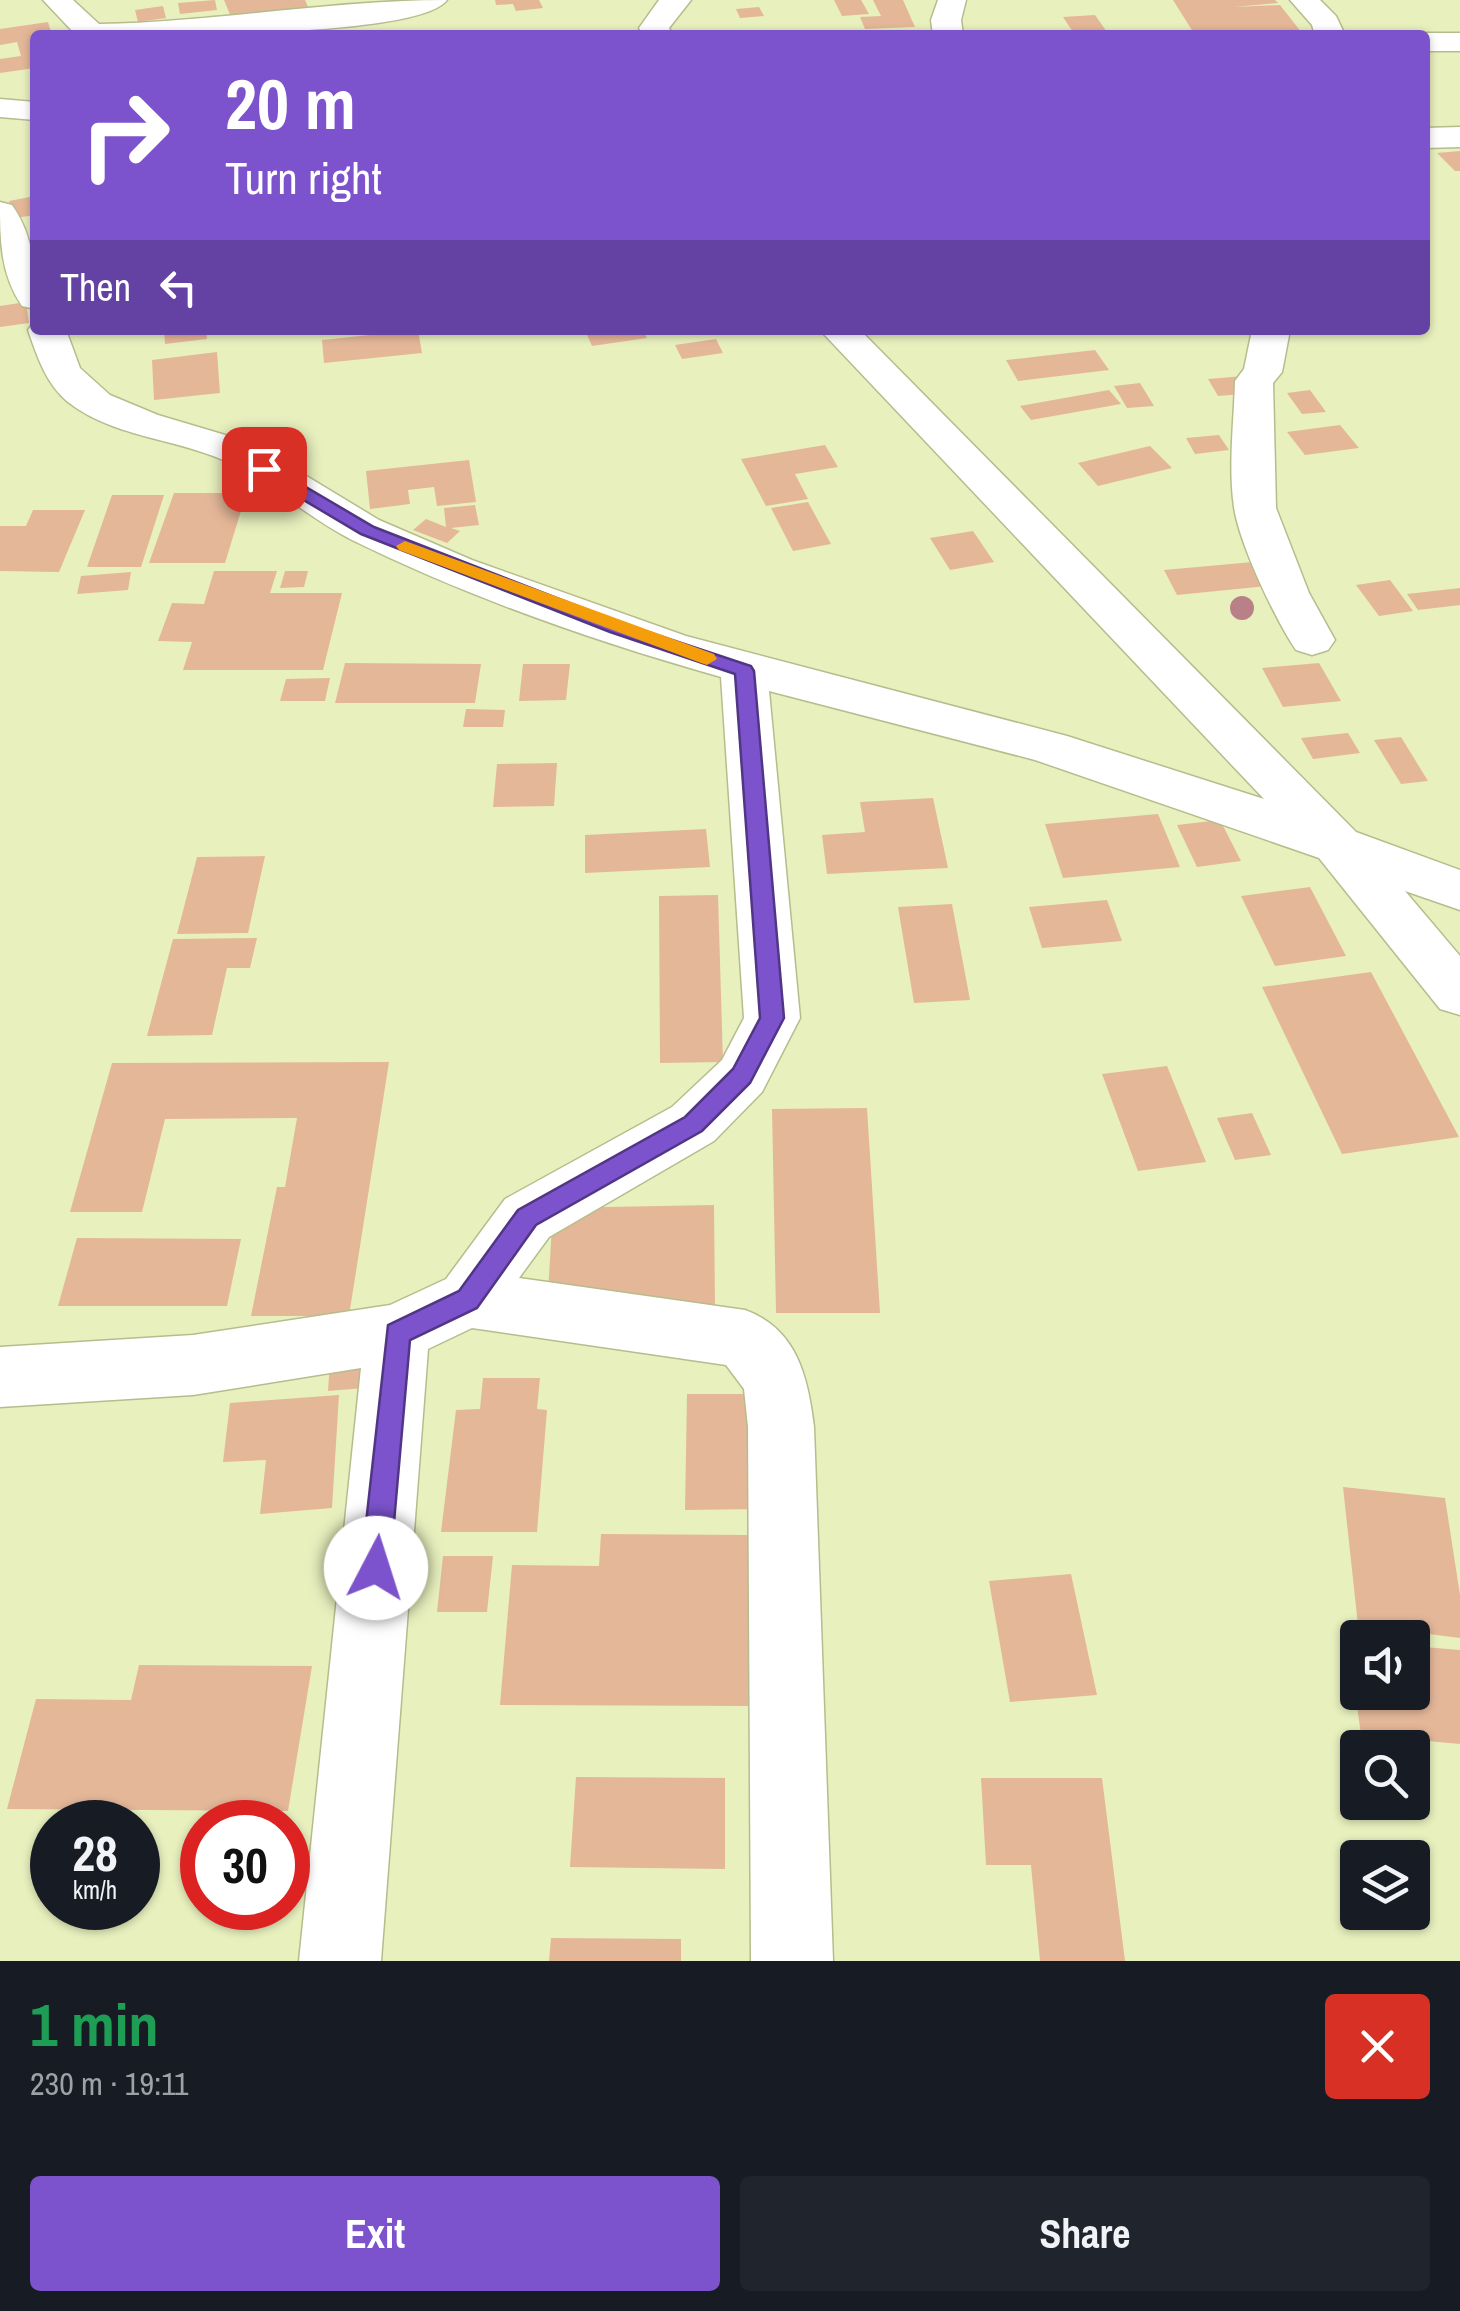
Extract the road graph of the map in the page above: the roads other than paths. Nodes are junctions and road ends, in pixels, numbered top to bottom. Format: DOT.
graph roads {
  1 [pos="57,0"];
  2 [pos="433,0"];
  3 [pos="677,0"];
  4 [pos="952,0"];
  5 [pos="1304,0"];
  6 [pos="88,30"];
  7 [pos="186,30"];
  8 [pos="655,30"];
  9 [pos="947,30"];
  10 [pos="1328,30"];
  11 [pos="1430,42"];
  12 [pos="1460,42"];
  13 [pos="0,108"];
  14 [pos="30,110"];
  15 [pos="1460,136"];
  16 [pos="1430,138"];
  17 [pos="0,212"];
  18 [pos="30,286"];
  19 [pos="49,335"];
  20 [pos="844,335"];
  21 [pos="1270,335"];
  22 [pos="1312,640"];
  23 [pos="744,671"];
  24 [pos="1337,844"];
  25 [pos="1460,891"];
  26 [pos="1460,994"];
  27 [pos="468,1300"];
  28 [pos="397,1333"];
  29 [pos="0,1377"];
  30 [pos="340,1961"];
  31 [pos="792,1961"];
  1 -- 6 [label="street"];
  2 -- 7 [label="street"];
  3 -- 8 [label="street"];
  4 -- 9 [label="street"];
  5 -- 10 [label="street"];
  11 -- 12 [label="street"];
  13 -- 14 [label="street"];
  15 -- 16 [label="street"];
  17 -- 18 [label="street"];
  19 -- 23 [label="street"];
  20 -- 24 [label="street"];
  21 -- 22 [label="street"];
  23 -- 24 [label="street"];
  23 -- 27 [label="street"];
  24 -- 25 [label="street"];
  24 -- 26 [label="street"];
  27 -- 28 [label="street"];
  27 -- 31 [label="street"];
  28 -- 29 [label="street"];
  28 -- 30 [label="street"];
}
